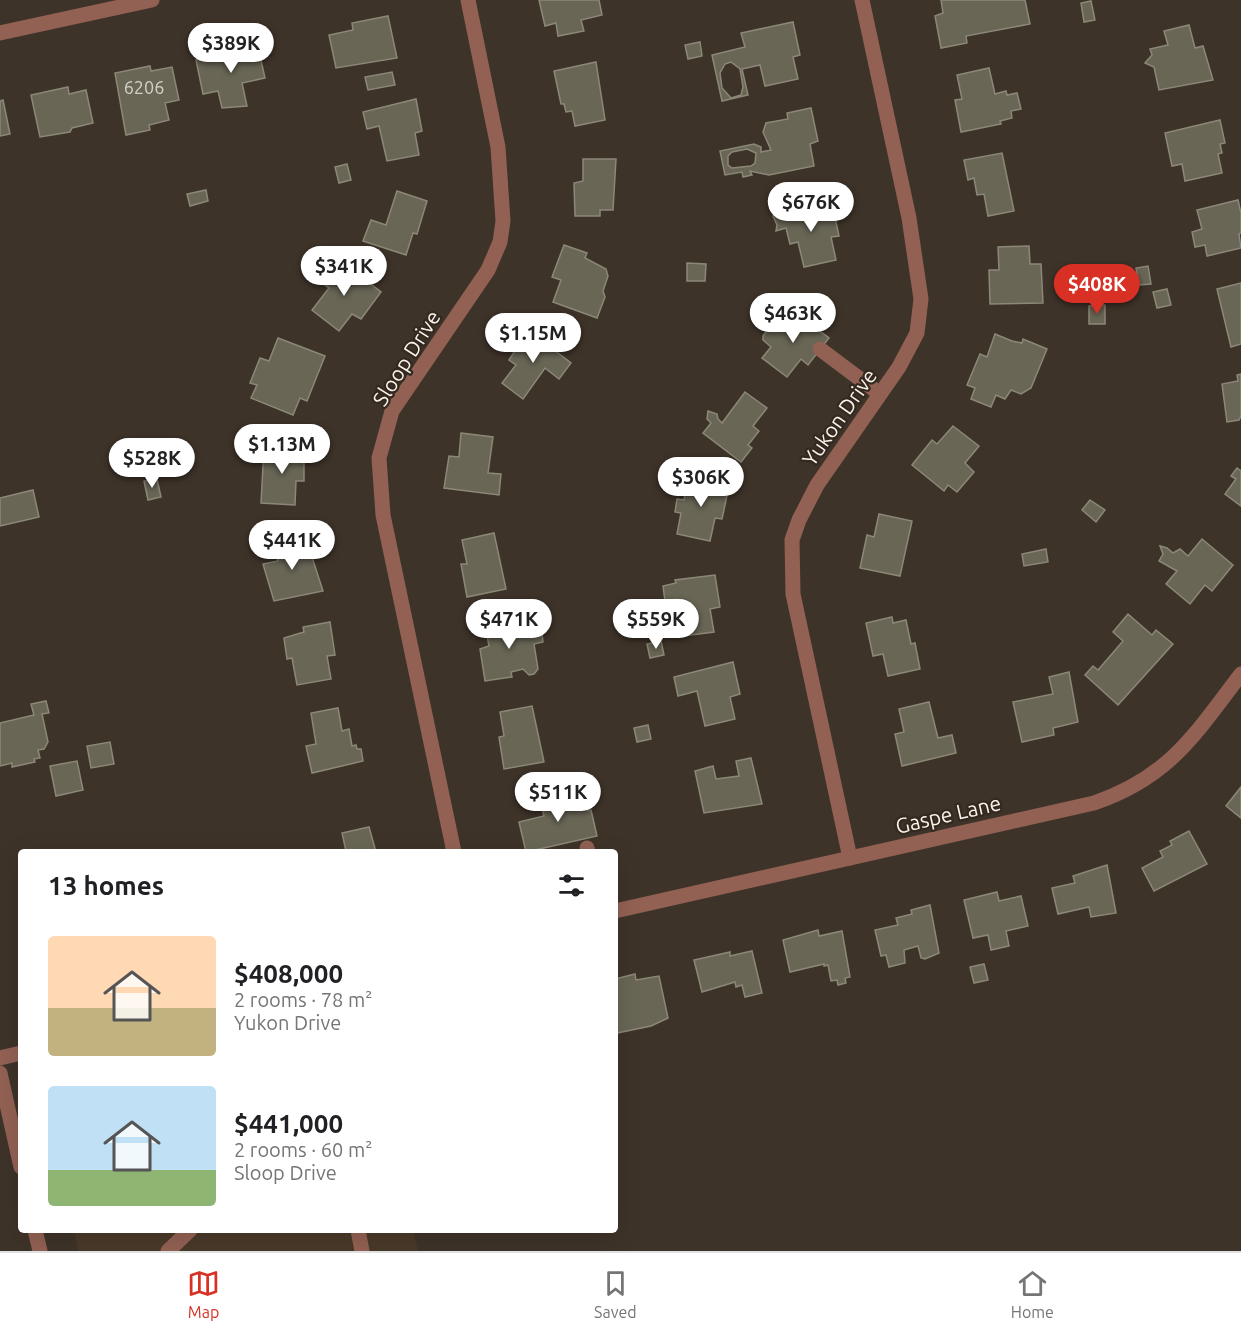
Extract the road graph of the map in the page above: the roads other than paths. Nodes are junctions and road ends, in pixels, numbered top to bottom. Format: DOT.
graph roads {
  1 [pos="152,0"];
  2 [pos="468,0"];
  3 [pos="862,0"];
  4 [pos="0,33"];
  5 [pos="820,349"];
  6 [pos="880,394"];
  7 [pos="1241,674"];
  8 [pos="453,849"];
  9 [pos="850,858"];
  10 [pos="618,910"];
  11 [pos="18,1054"];
  12 [pos="0,1058"];
  13 [pos="0,1073"];
  14 [pos="18,1154"];
  15 [pos="36,1233"];
  16 [pos="187,1233"];
  17 [pos="359,1233"];
  18 [pos="40,1251"];
  19 [pos="168,1251"];
  20 [pos="362,1251"];
  1 -- 4 [label="street"];
  2 -- 8 [label="street, Sloop Drive"];
  3 -- 6 [label="street, Yukon Drive"];
  5 -- 6 [label="street"];
  6 -- 9 [label="street, Yukon Drive"];
  7 -- 9 [label="street, Gaspe Lane"];
  9 -- 10 [label="street, Gaspe Lane"];
  11 -- 12 [label="street"];
  13 -- 14 [label="street"];
  15 -- 18 [label="street"];
  16 -- 19 [label="street"];
  17 -- 20 [label="street"];
}
